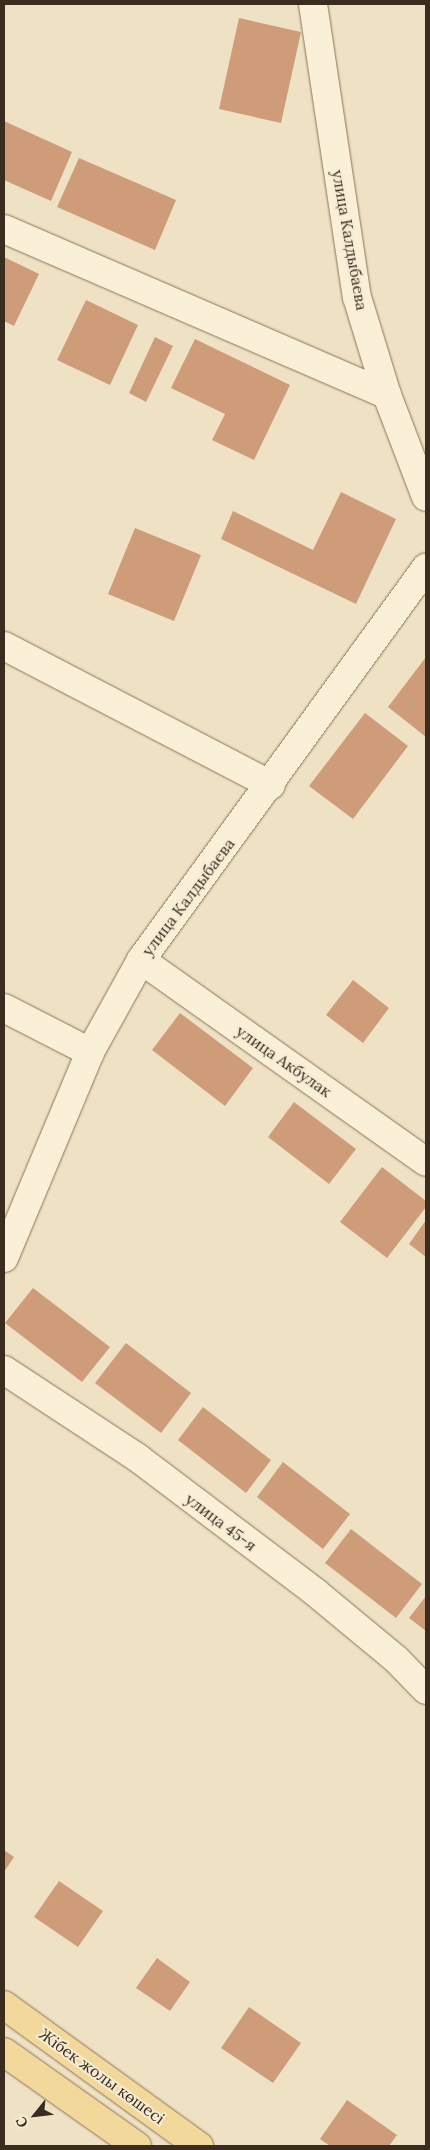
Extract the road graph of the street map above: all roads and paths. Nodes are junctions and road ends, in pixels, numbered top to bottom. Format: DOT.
graph roads {
  1 [pos="313,4"];
  2 [pos="4,229"];
  3 [pos="387,395"];
  4 [pos="426,497"];
  5 [pos="426,568"];
  6 [pos="4,646"];
  7 [pos="271,785"];
  8 [pos="141,960"];
  9 [pos="4,1008"];
  10 [pos="90,1052"];
  11 [pos="426,1162"];
  12 [pos="4,1258"];
  13 [pos="4,1370"];
  14 [pos="426,1690"];
  15 [pos="4,2006"];
  16 [pos="4,2052"];
  17 [pos="137,2146"];
  18 [pos="199,2146"];
  1 -- 3 [label="street, улица Калдыбаева"];
  2 -- 3 [label="street"];
  3 -- 4 [label="street, улица Калдыбаева"];
  5 -- 7 [label="street, улица Калдыбаева"];
  6 -- 7 [label="street"];
  7 -- 8 [label="street, улица Калдыбаева"];
  8 -- 10 [label="street, улица Калдыбаева"];
  8 -- 11 [label="street, улица Акбулак"];
  9 -- 10 [label="street"];
  10 -- 12 [label="street, улица Калдыбаева"];
  13 -- 14 [label="street, улица 45-я"];
  15 -- 18 [label="main road, Жібек жолы көшесі"];
  16 -- 17 [label="main road"];
}
